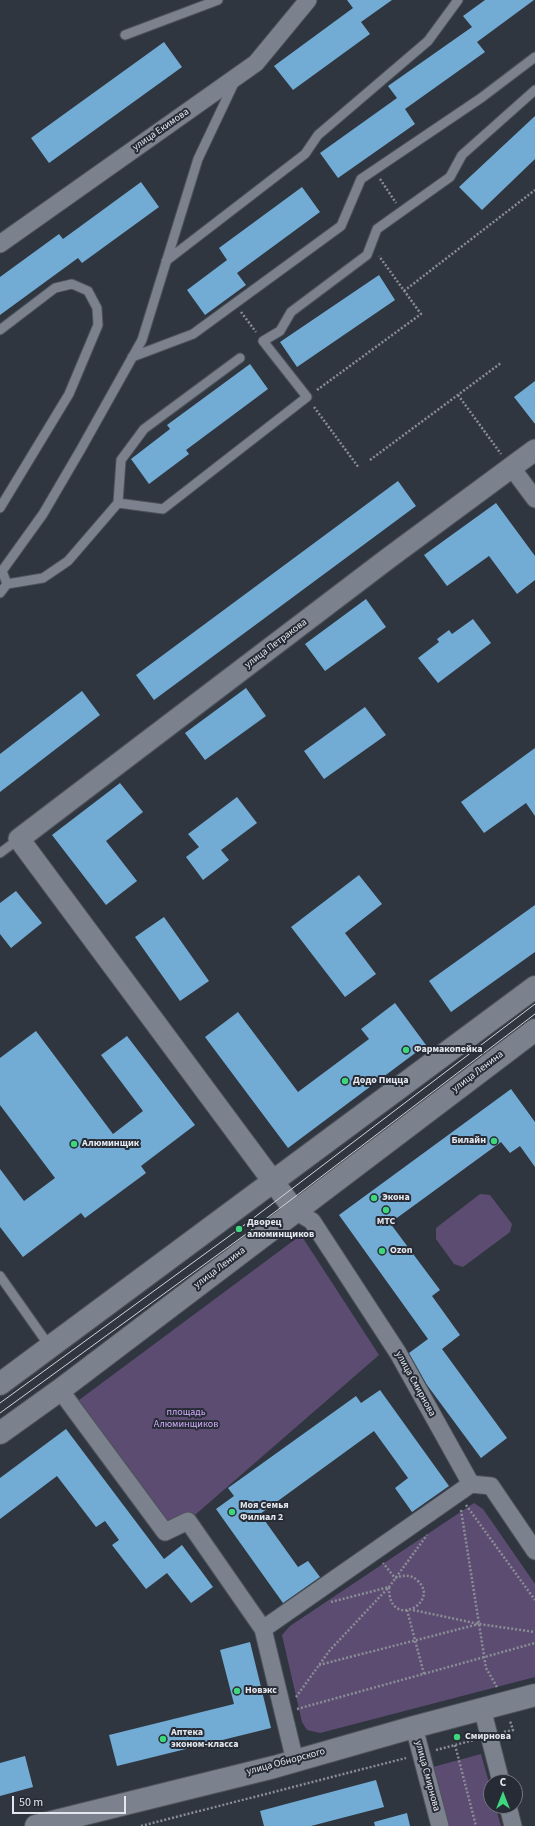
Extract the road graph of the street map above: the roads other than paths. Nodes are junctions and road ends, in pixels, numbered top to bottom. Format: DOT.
graph roads {
  1 [pos="218,0"];
  2 [pos="308,0"];
  3 [pos="458,0"];
  4 [pos="125,35"];
  5 [pos="535,57"];
  6 [pos="238,76"];
  7 [pos="535,90"];
  8 [pos="0,244"];
  9 [pos="166,261"];
  10 [pos="0,330"];
  11 [pos="132,357"];
  12 [pos="240,358"];
  13 [pos="535,450"];
  14 [pos="512,468"];
  15 [pos="535,499"];
  16 [pos="118,503"];
  17 [pos="0,508"];
  18 [pos="1,570"];
  19 [pos="7,584"];
  20 [pos="0,593"];
  21 [pos="18,839"];
  22 [pos="0,853"];
  23 [pos="535,986"];
  24 [pos="535,1030"];
  25 [pos="274,1182"];
  26 [pos="294,1211"];
  27 [pos="0,1276"];
  28 [pos="50,1347"];
  29 [pos="0,1384"];
  30 [pos="60,1390"];
  31 [pos="0,1433"];
  32 [pos="464,1489"];
  33 [pos="535,1551"];
  34 [pos="263,1629"];
  35 [pos="535,1694"];
  36 [pos="482,1708"];
  37 [pos="414,1726"];
  38 [pos="295,1761"];
  39 [pos="499,1774"];
  40 [pos="510,1814"];
  41 [pos="36,1826"];
  42 [pos="440,1826"];
  43 [pos="513,1826"];
  1 -- 4 [label="lane"];
  2 -- 6 [label="street, улица Екимова"];
  3 -- 9 [label="lane"];
  5 -- 11 [label="lane"];
  6 -- 8 [label="street, улица Екимова"];
  6 -- 9 [label="lane"];
  7 -- 16 [label="lane"];
  9 -- 11 [label="lane"];
  10 -- 17 [label="lane"];
  11 -- 18 [label="lane"];
  12 -- 16 [label="lane"];
  13 -- 14 [label="street, улица Петракова"];
  14 -- 15 [label="street"];
  14 -- 21 [label="street, улица Петракова"];
  16 -- 19 [label="lane"];
  18 -- 19 [label="lane"];
  19 -- 20 [label="lane"];
  21 -- 22 [label="lane"];
  21 -- 25 [label="street"];
  23 -- 25 [label="main road"];
  24 -- 26 [label="main road, улица Ленина"];
  25 -- 26 [label="street"];
  25 -- 28 [label="main road"];
  26 -- 30 [label="main road, улица Ленина"];
  26 -- 32 [label="street, улица Смирнова"];
  27 -- 28 [label="lane"];
  28 -- 29 [label="main road"];
  30 -- 31 [label="main road, улица Ленина"];
  30 -- 34 [label="street"];
  32 -- 33 [label="street"];
  32 -- 34 [label="street"];
  34 -- 38 [label="street"];
  35 -- 36 [label="main road, улица Обнорского"];
  36 -- 37 [label="main road, улица Обнорского"];
  36 -- 39 [label="street"];
  37 -- 38 [label="main road, улица Обнорского"];
  37 -- 42 [label="street, улица Смирнова"];
  38 -- 41 [label="main road, улица Обнорского"];
  40 -- 43 [label="street"];
}
